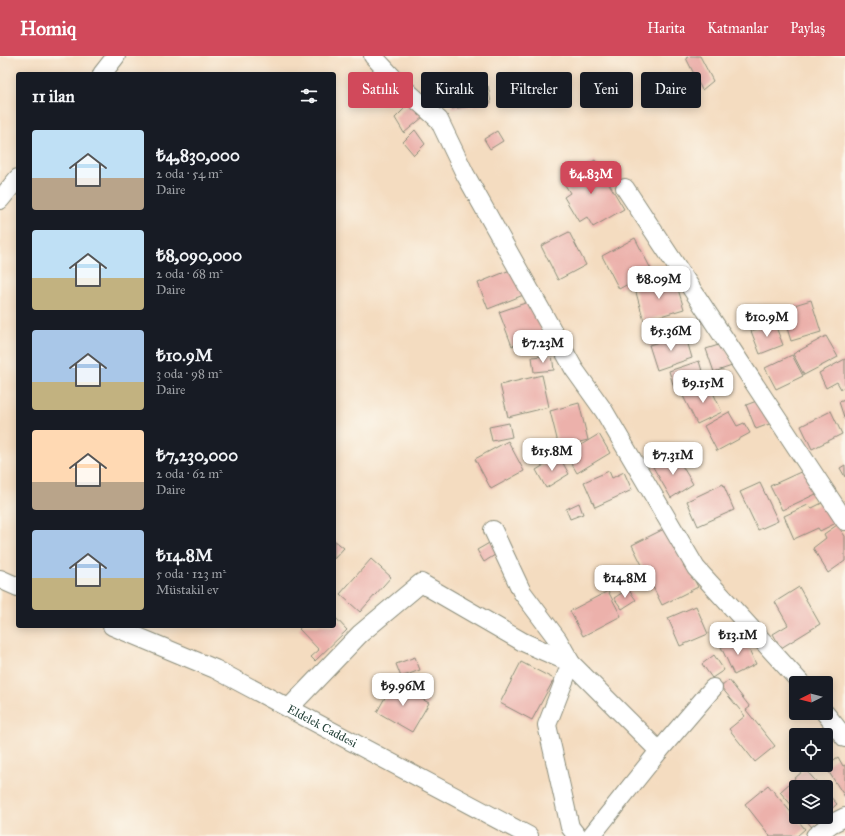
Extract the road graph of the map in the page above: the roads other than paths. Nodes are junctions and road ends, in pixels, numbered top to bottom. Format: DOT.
graph roads {
  1 [pos="116,56"];
  2 [pos="373,56"];
  3 [pos="104,72"];
  4 [pos="16,180"];
  5 [pos="625,188"];
  6 [pos="0,200"];
  7 [pos="845,521"];
  8 [pos="493,530"];
  9 [pos="0,579"];
  10 [pos="16,586"];
  11 [pos="117,628"];
  12 [pos="571,663"];
  13 [pos="794,676"];
  14 [pos="713,688"];
  15 [pos="289,708"];
  16 [pos="831,720"];
  17 [pos="845,738"];
  18 [pos="660,752"];
  19 [pos="845,817"];
  20 [pos="529,836"];
  21 [pos="577,836"];
  22 [pos="591,836"];
  23 [pos="815,836"];
  1 -- 3 [label="street"];
  2 -- 13 [label="street"];
  4 -- 6 [label="street"];
  5 -- 7 [label="street"];
  8 -- 12 [label="street"];
  9 -- 10 [label="street"];
  11 -- 15 [label="street, Eldelek Caddesi"];
  12 -- 15 [label="street"];
  12 -- 18 [label="street"];
  12 -- 21 [label="street"];
  14 -- 18 [label="street"];
  15 -- 20 [label="street, Eldelek Caddesi"];
  16 -- 17 [label="street"];
  18 -- 22 [label="street"];
  19 -- 23 [label="street"];
}
